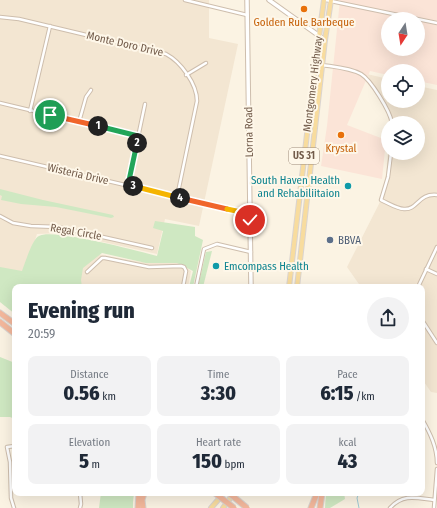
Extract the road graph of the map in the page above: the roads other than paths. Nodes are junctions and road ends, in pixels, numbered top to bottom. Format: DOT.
graph roads {
  1 [pos="186,0"];
  2 [pos="247,0"];
  3 [pos="269,0"];
  4 [pos="325,0"];
  5 [pos="331,1"];
  6 [pos="247,14"];
  7 [pos="0,17"];
  8 [pos="437,23"];
  9 [pos="50,26"];
  10 [pos="319,36"];
  11 [pos="325,40"];
  12 [pos="206,63"];
  13 [pos="322,65"];
  14 [pos="186,75"];
  15 [pos="91,90"];
  16 [pos="0,104"];
  17 [pos="145,104"];
  18 [pos="30,111"];
  19 [pos="390,116"];
  20 [pos="79,122"];
  21 [pos="138,136"];
  22 [pos="0,156"];
  23 [pos="390,160"];
  24 [pos="128,185"];
  25 [pos="437,195"];
  26 [pos="177,197"];
  27 [pos="250,214"];
  28 [pos="0,216"];
  29 [pos="437,247"];
  30 [pos="152,248"];
  31 [pos="251,252"];
  32 [pos="426,269"];
  33 [pos="87,272"];
  34 [pos="437,274"];
  35 [pos="184,284"];
  36 [pos="197,284"];
  37 [pos="251,284"];
  38 [pos="289,284"];
  39 [pos="297,284"];
  40 [pos="419,284"];
  41 [pos="0,313"];
  42 [pos="0,322"];
  43 [pos="12,322"];
  44 [pos="425,324"];
  45 [pos="12,332"];
  46 [pos="437,342"];
  47 [pos="425,425"];
  48 [pos="12,446"];
  49 [pos="437,460"];
  50 [pos="437,463"];
  51 [pos="437,469"];
  52 [pos="436,477"];
  53 [pos="80,496"];
  54 [pos="139,496"];
  55 [pos="143,496"];
  56 [pos="220,496"];
  57 [pos="221,496"];
  58 [pos="232,496"];
  59 [pos="232,496"];
  60 [pos="316,496"];
  61 [pos="322,496"];
  62 [pos="434,500"];
  63 [pos="14,508"];
  64 [pos="80,508"];
  65 [pos="138,508"];
  66 [pos="143,508"];
  67 [pos="211,508"];
  68 [pos="223,508"];
  69 [pos="234,508"];
  70 [pos="247,508"];
  71 [pos="310,508"];
  72 [pos="320,508"];
  73 [pos="390,508"];
  74 [pos="435,508"];
  1 -- 6 [label="street"];
  2 -- 6 [label="street, Lorna Road"];
  3 -- 10 [label="street"];
  4 -- 5 [label="street"];
  4 -- 10 [label="main road, Montgomery Highway / US 31"];
  5 -- 8 [label="street"];
  5 -- 11 [label="main road, Montgomery Highway / US 31"];
  6 -- 27 [label="street, Lorna Road"];
  7 -- 9 [label="street, Monte Doro Drive"];
  9 -- 14 [label="street, Monte Doro Drive"];
  9 -- 18 [label="street"];
  10 -- 11 [label="street"];
  10 -- 38 [label="main road, Montgomery Highway / US 31"];
  11 -- 13 [label="main road, Montgomery Highway / US 31"];
  12 -- 14 [label="street"];
  13 -- 19 [label="street"];
  13 -- 39 [label="main road, Montgomery Highway / US 31"];
  14 -- 26 [label="street, Monte Doro Drive"];
  15 -- 20 [label="street"];
  16 -- 18 [label="street"];
  17 -- 21 [label="street"];
  18 -- 20 [label="street"];
  20 -- 21 [label="street"];
  21 -- 24 [label="street"];
  22 -- 24 [label="street, Wisteria Drive"];
  23 -- 25 [label="street"];
  24 -- 26 [label="street, Wisteria Drive"];
  26 -- 27 [label="street, Wisteria Drive"];
  27 -- 31 [label="street, Lorna Road"];
  28 -- 30 [label="street, Regal Circle"];
  29 -- 32 [label="street"];
  31 -- 36 [label="street"];
  31 -- 37 [label="street, Lorna Road"];
  32 -- 34 [label="street"];
  32 -- 40 [label="street"];
  33 -- 35 [label="street"];
  41 -- 43 [label="highway"];
  42 -- 45 [label="highway"];
  44 -- 46 [label="street"];
  47 -- 49 [label="street"];
  48 -- 63 [label="street"];
  49 -- 50 [label="street"];
  51 -- 52 [label="street"];
  52 -- 62 [label="street"];
  53 -- 64 [label="street"];
  54 -- 65 [label="highway"];
  55 -- 66 [label="highway"];
  56 -- 69 [label="highway, bridge"];
  57 -- 67 [label="main road"];
  58 -- 70 [label="highway, bridge"];
  59 -- 68 [label="main road"];
  60 -- 71 [label="highway"];
  61 -- 72 [label="highway"];
  62 -- 73 [label="street"];
  62 -- 74 [label="street"];
}
